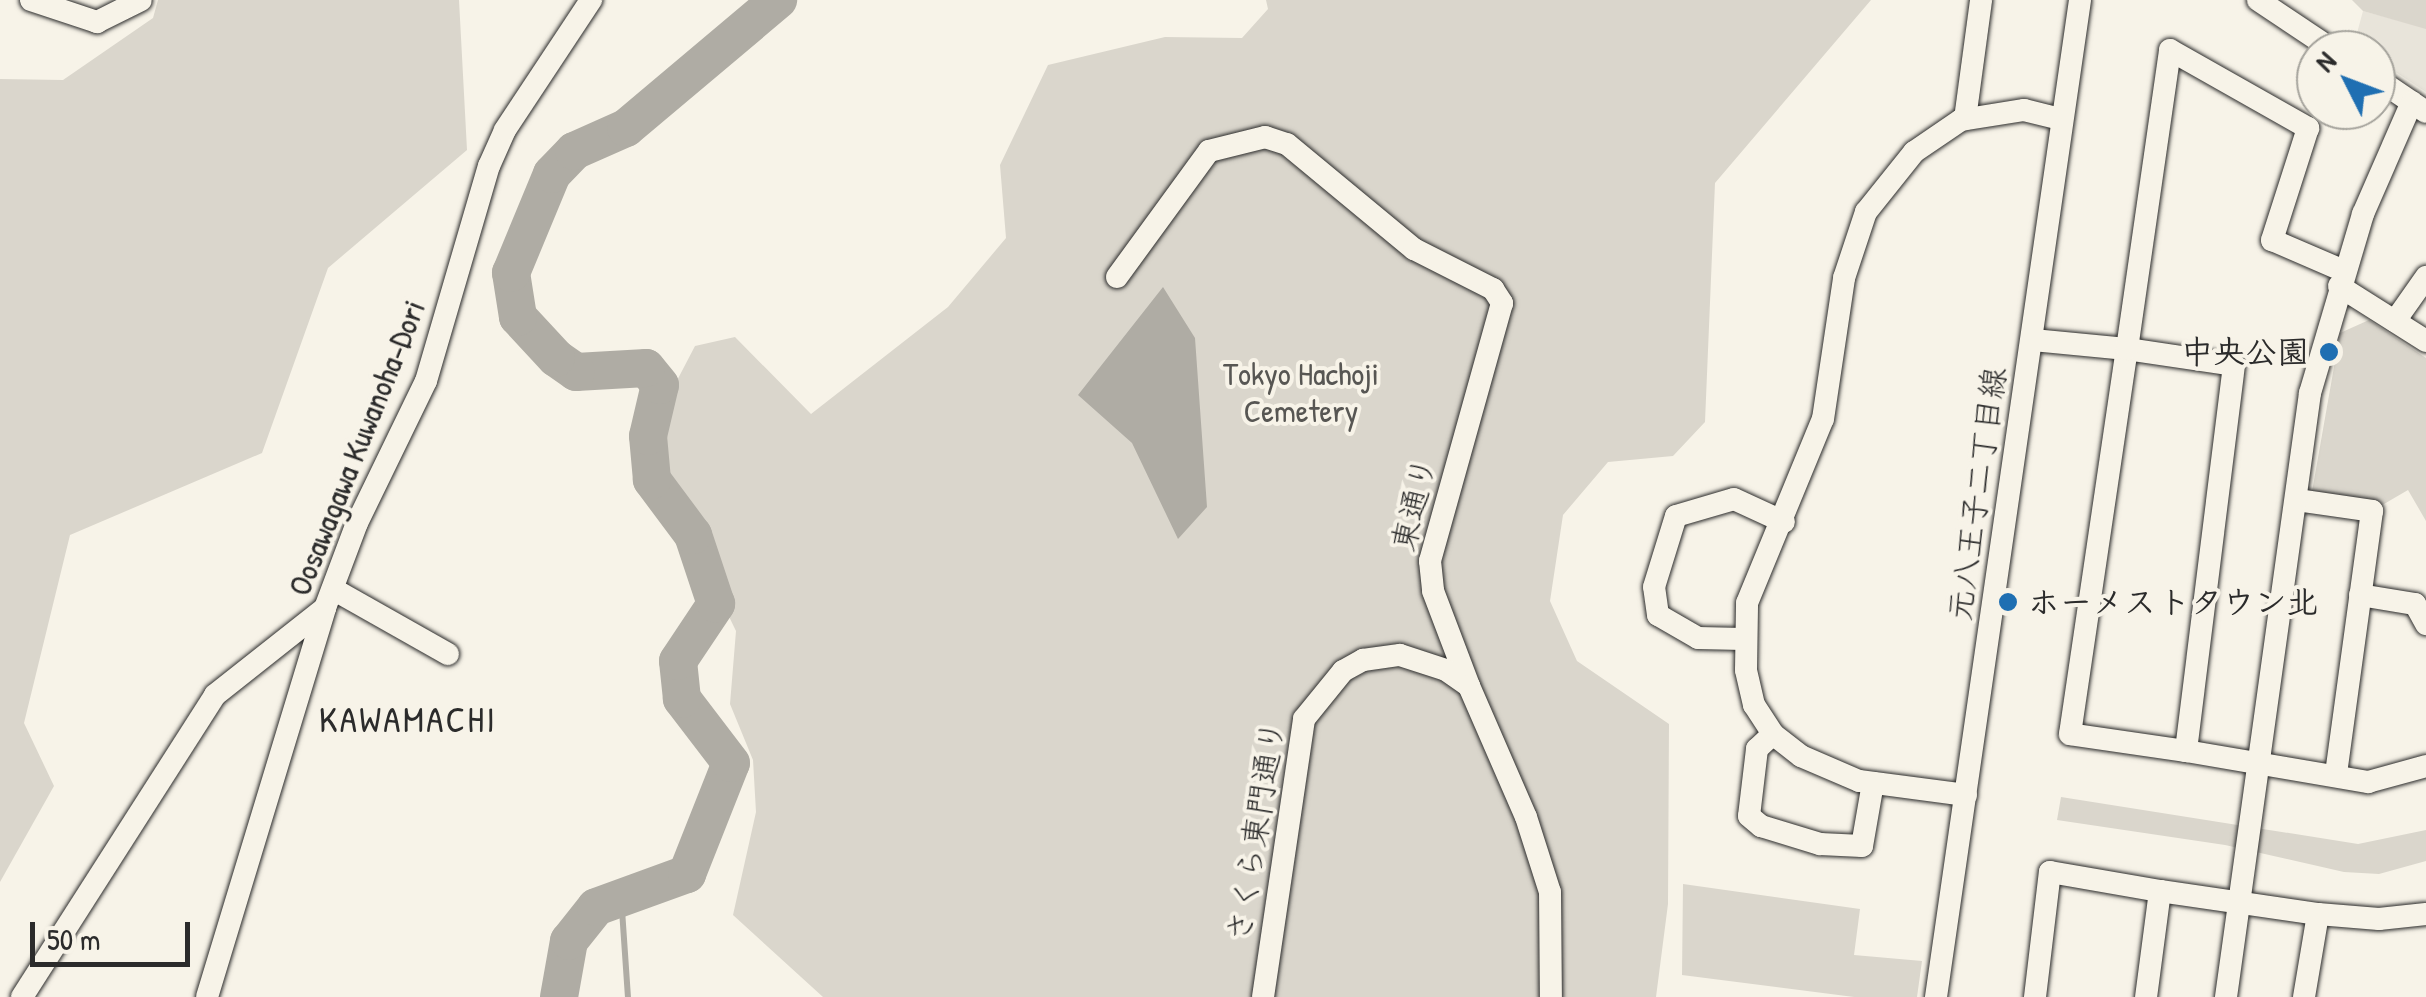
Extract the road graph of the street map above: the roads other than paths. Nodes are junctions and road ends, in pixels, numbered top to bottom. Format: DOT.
graph roads {
  1 [pos="31,0"];
  2 [pos="140,0"];
  3 [pos="591,0"];
  4 [pos="1981,0"];
  5 [pos="2080,0"];
  6 [pos="2258,0"];
  7 [pos="2303,30"];
  8 [pos="2396,91"];
  9 [pos="2419,107"];
  10 [pos="1964,119"];
  11 [pos="2061,119"];
  12 [pos="2426,276"];
  13 [pos="1118,277"];
  14 [pos="2342,279"];
  15 [pos="2396,321"];
  16 [pos="2032,340"];
  17 [pos="2426,341"];
  18 [pos="2127,349"];
  19 [pos="2297,500"];
  20 [pos="1784,522"];
  21 [pos="2360,594"];
  22 [pos="329,598"];
  23 [pos="2426,624"];
  24 [pos="1743,639"];
  25 [pos="448,654"];
  26 [pos="1469,686"];
  27 [pos="1774,734"];
  28 [pos="2186,752"];
  29 [pos="2257,762"];
  30 [pos="2426,766"];
  31 [pos="2336,774"];
  32 [pos="1873,783"];
  33 [pos="1966,795"];
  34 [pos="2160,891"];
  35 [pos="2238,903"];
  36 [pos="2318,914"];
  37 [pos="2426,914"];
  38 [pos="22,997"];
  39 [pos="207,997"];
  40 [pos="1264,997"];
  41 [pos="1551,997"];
  42 [pos="1936,997"];
  43 [pos="2035,997"];
  44 [pos="2146,997"];
  45 [pos="2226,997"];
  46 [pos="2304,997"];
  1 -- 2 [label="street"];
  3 -- 22 [label="street, Oosawagawa Kuwanoha-Dori"];
  4 -- 10 [label="street"];
  5 -- 11 [label="street, 元八王子二丁目線"];
  6 -- 7 [label="street"];
  8 -- 9 [label="street"];
  9 -- 14 [label="street"];
  10 -- 11 [label="street"];
  10 -- 20 [label="street"];
  11 -- 16 [label="street, 元八王子二丁目線"];
  12 -- 15 [label="street"];
  13 -- 26 [label="street, 東通り"];
  14 -- 15 [label="street"];
  14 -- 18 [label="street"];
  14 -- 19 [label="street"];
  15 -- 17 [label="street"];
  16 -- 18 [label="street"];
  16 -- 33 [label="street, 元八王子二丁目線"];
  18 -- 28 [label="street"];
  18 -- 28 [label="street"];
  19 -- 21 [label="street"];
  19 -- 29 [label="street"];
  20 -- 24 [label="street"];
  20 -- 24 [label="street"];
  21 -- 23 [label="street"];
  21 -- 31 [label="street"];
  22 -- 25 [label="street"];
  22 -- 38 [label="street"];
  22 -- 39 [label="street, Oosawagawa Kuwanoha-Dori"];
  24 -- 27 [label="street"];
  26 -- 40 [label="street, さくら東門通り"];
  26 -- 41 [label="street"];
  27 -- 32 [label="street"];
  27 -- 32 [label="street"];
  28 -- 29 [label="street"];
  29 -- 31 [label="street"];
  29 -- 35 [label="street"];
  30 -- 31 [label="street"];
  32 -- 33 [label="street"];
  33 -- 42 [label="street, 元八王子二丁目線"];
  34 -- 35 [label="street"];
  34 -- 43 [label="street"];
  34 -- 44 [label="street"];
  35 -- 36 [label="street"];
  35 -- 45 [label="street"];
  36 -- 37 [label="street"];
  36 -- 46 [label="street"];
}
